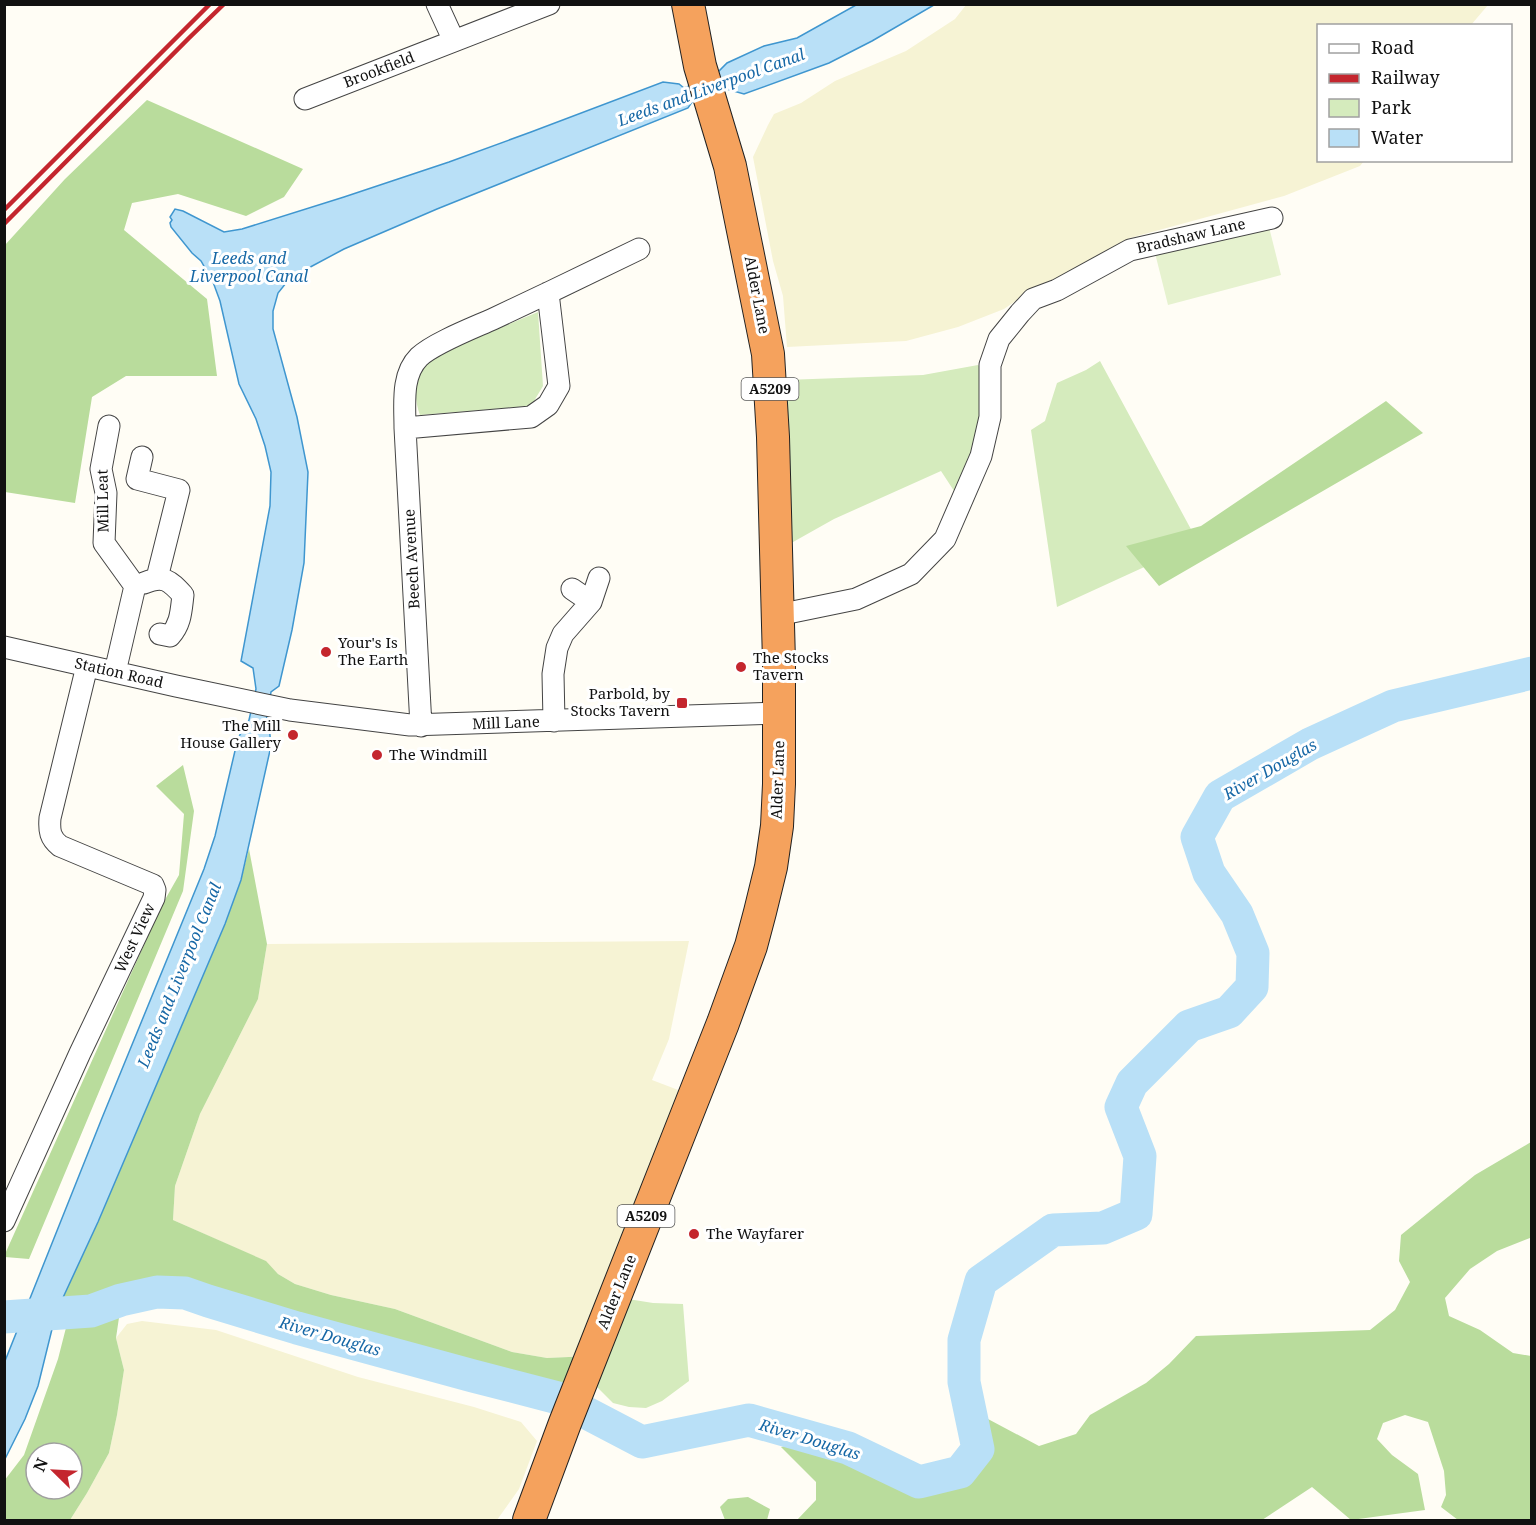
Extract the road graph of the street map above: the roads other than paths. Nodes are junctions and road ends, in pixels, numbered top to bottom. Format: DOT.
graph roads {
  1 [pos="437,4"];
  2 [pos="549,4"];
  3 [pos="688,4"];
  4 [pos="454,41"];
  5 [pos="305,99"];
  6 [pos="1272,218"];
  7 [pos="639,249"];
  8 [pos="548,293"];
  9 [pos="109,426"];
  10 [pos="405,428"];
  11 [pos="142,457"];
  12 [pos="157,578"];
  13 [pos="599,578"];
  14 [pos="135,586"];
  15 [pos="572,589"];
  16 [pos="591,602"];
  17 [pos="778,615"];
  18 [pos="160,634"];
  19 [pos="4,647"];
  20 [pos="87,666"];
  21 [pos="115,672"];
  22 [pos="235,699"];
  23 [pos="779,713"];
  24 [pos="554,721"];
  25 [pos="421,726"];
  26 [pos="5,1217"];
  27 [pos="529,1521"];
  1 -- 4 [label="street"];
  2 -- 4 [label="street, Brookfield"];
  3 -- 17 [label="highway, Alder Lane / A5209"];
  4 -- 5 [label="street, Brookfield"];
  6 -- 17 [label="street, Bradshaw Lane"];
  7 -- 8 [label="street, Beech Avenue"];
  8 -- 10 [label="street, Beech Avenue"];
  8 -- 10 [label="street"];
  9 -- 14 [label="street, Mill Leat"];
  10 -- 25 [label="street, Beech Avenue"];
  11 -- 12 [label="street"];
  12 -- 14 [label="street"];
  12 -- 18 [label="street"];
  13 -- 16 [label="street"];
  14 -- 21 [label="street"];
  15 -- 16 [label="street"];
  16 -- 24 [label="street"];
  17 -- 23 [label="highway, Alder Lane / A5209"];
  19 -- 20 [label="street, Station Road"];
  20 -- 21 [label="street, Station Road"];
  20 -- 26 [label="street, West View"];
  21 -- 22 [label="street, Station Road"];
  22 -- 25 [label="street, Mill Lane"];
  23 -- 24 [label="street, Mill Lane"];
  23 -- 27 [label="highway, Alder Lane / A5209"];
  24 -- 25 [label="street, Mill Lane"];
}
